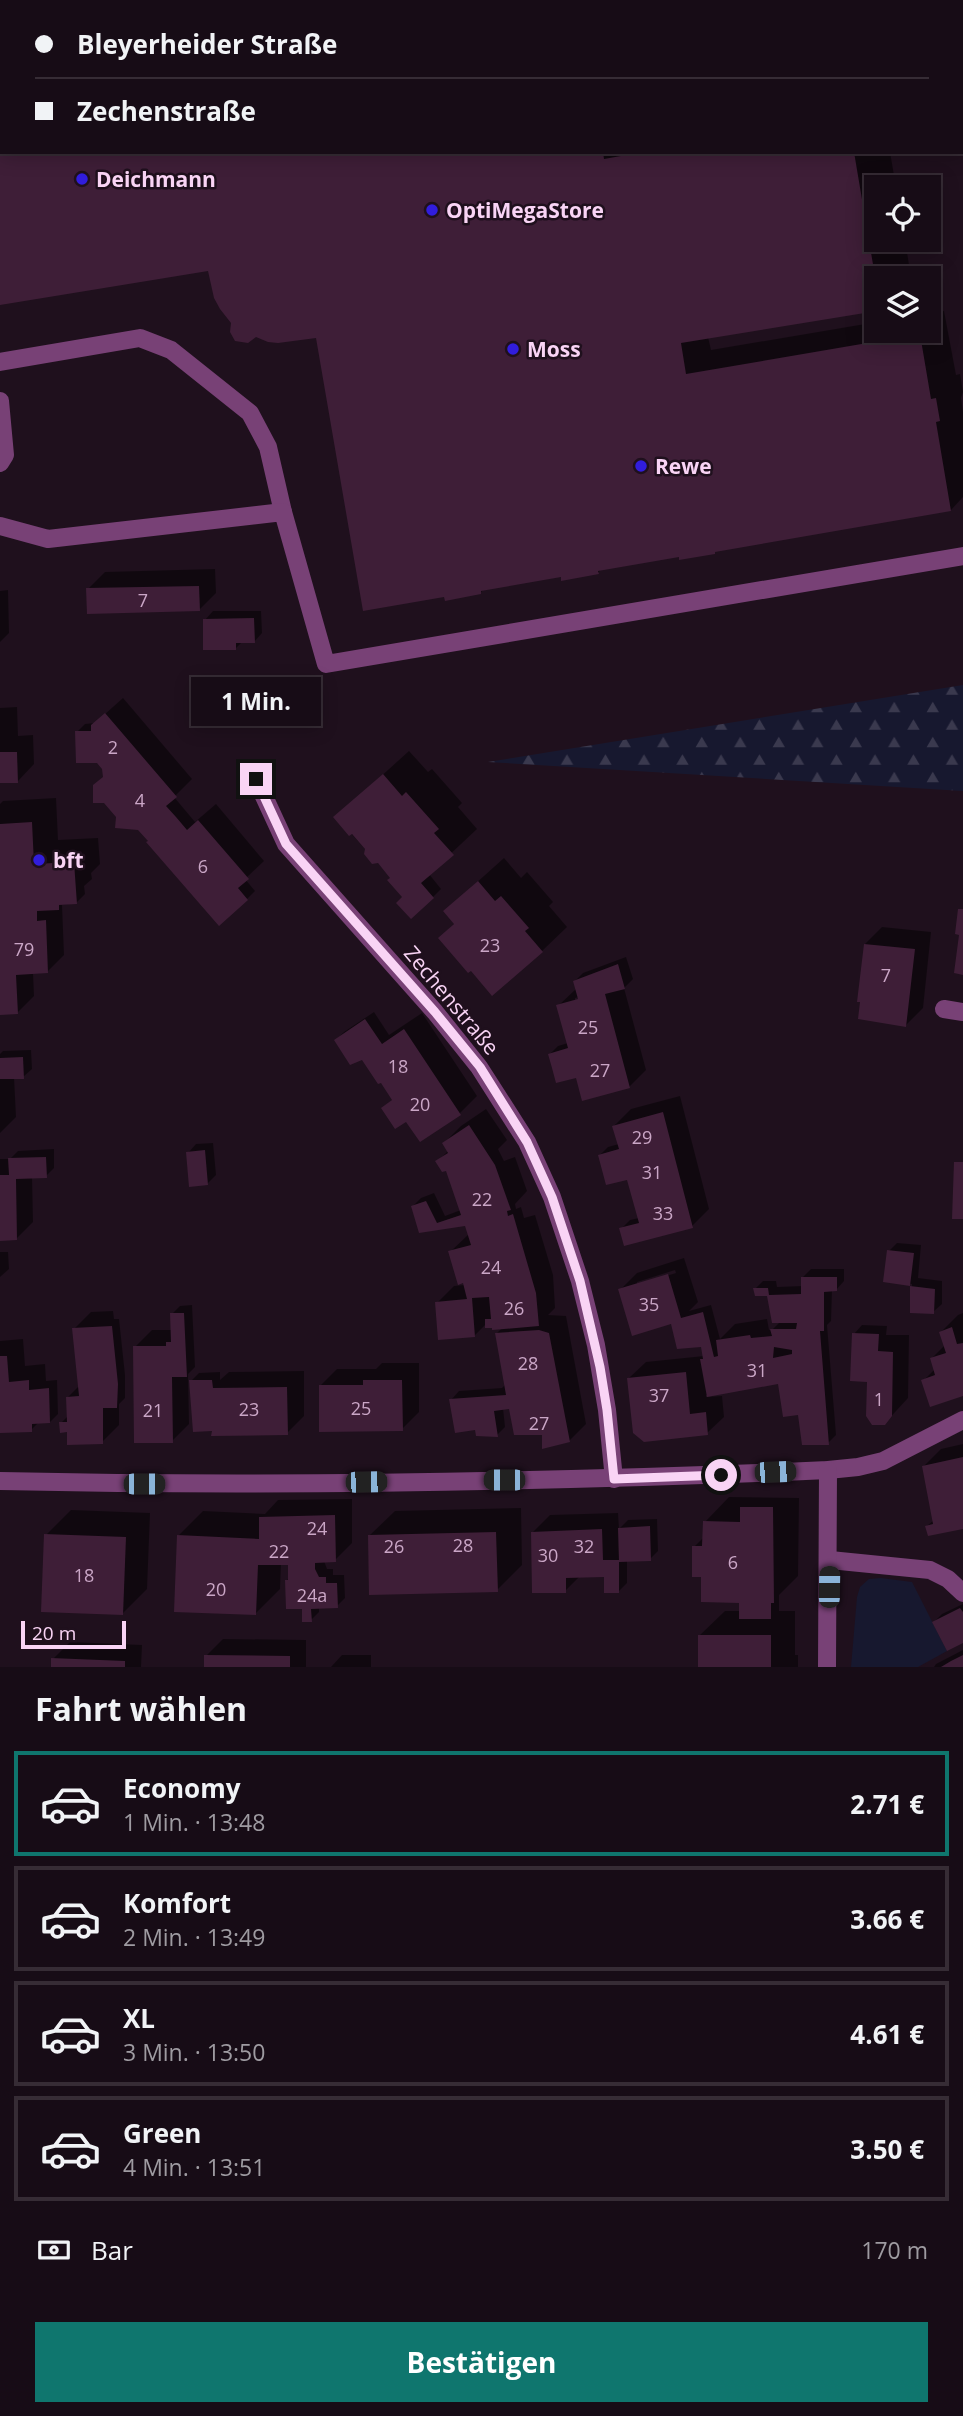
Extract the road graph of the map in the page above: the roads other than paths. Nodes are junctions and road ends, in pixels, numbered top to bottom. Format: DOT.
graph roads {
  1 [pos="0,362"];
  2 [pos="0,401"];
  3 [pos="0,463"];
  4 [pos="283,512"];
  5 [pos="0,526"];
  6 [pos="963,556"];
  7 [pos="256,779"];
  8 [pos="944,1009"];
  9 [pos="963,1012"];
  10 [pos="963,1420"];
  11 [pos="828,1470"];
  12 [pos="614,1479"];
  13 [pos="0,1481"];
  14 [pos="830,1560"];
  15 [pos="963,1593"];
  16 [pos="827,1667"];
  1 -- 4 [label="street"];
  2 -- 3 [label="street"];
  4 -- 5 [label="street"];
  4 -- 6 [label="street"];
  7 -- 12 [label="street, Zechenstraße"];
  8 -- 9 [label="street"];
  10 -- 11 [label="street"];
  11 -- 12 [label="street"];
  11 -- 14 [label="street"];
  12 -- 13 [label="street"];
  14 -- 15 [label="street"];
  14 -- 16 [label="street"];
}
